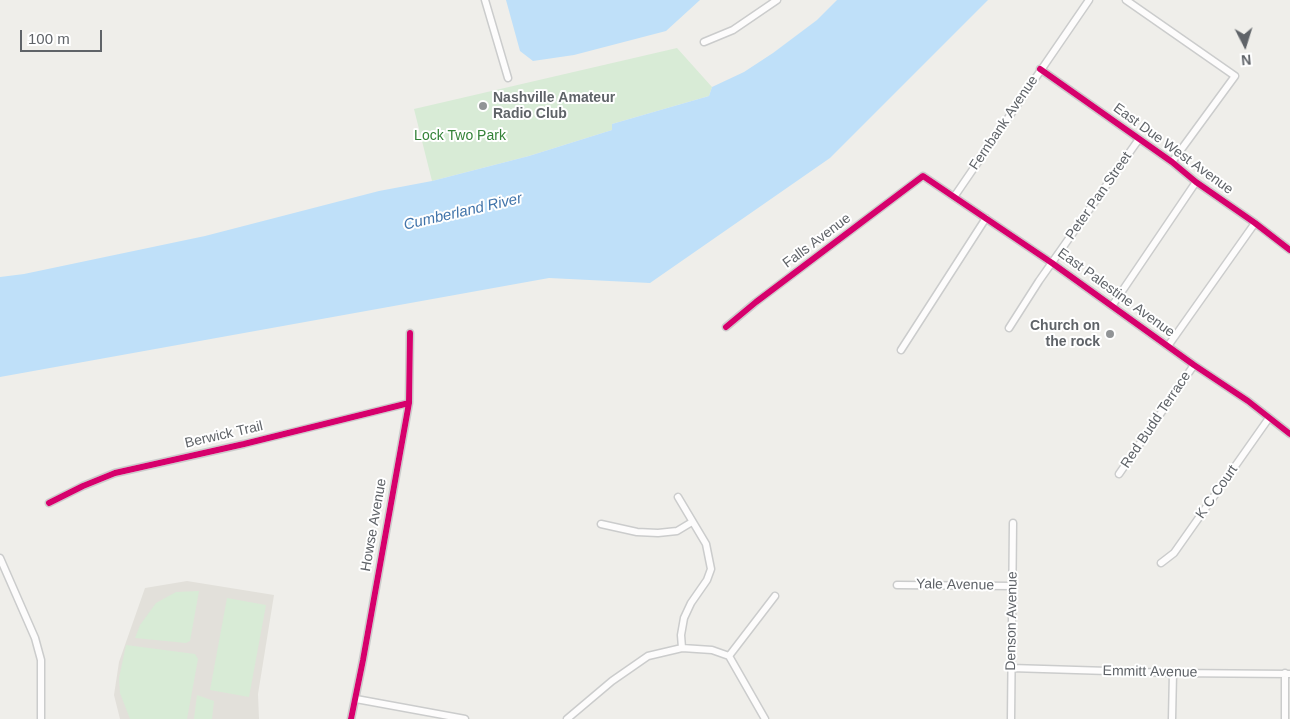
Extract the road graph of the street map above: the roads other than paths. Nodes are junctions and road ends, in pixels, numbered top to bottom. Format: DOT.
graph roads {
  1 [pos="486,0"];
  2 [pos="777,0"];
  3 [pos="1089,0"];
  4 [pos="1126,0"];
  5 [pos="704,42"];
  6 [pos="1040,69"];
  7 [pos="508,78"];
  8 [pos="1139,139"];
  9 [pos="1172,162"];
  10 [pos="924,177"];
  11 [pos="1196,182"];
  12 [pos="954,197"];
  13 [pos="986,218"];
  14 [pos="1256,223"];
  15 [pos="1290,250"];
  16 [pos="1052,263"];
  17 [pos="1112,306"];
  18 [pos="726,328"];
  19 [pos="1009,328"];
  20 [pos="410,334"];
  21 [pos="1168,346"];
  22 [pos="901,350"];
  23 [pos="1194,365"];
  24 [pos="409,403"];
  25 [pos="1269,418"];
  26 [pos="1290,434"];
  27 [pos="1119,474"];
  28 [pos="678,497"];
  29 [pos="49,503"];
  30 [pos="692,522"];
  31 [pos="1012,523"];
  32 [pos="601,524"];
  33 [pos="0,558"];
  34 [pos="1161,563"];
  35 [pos="897,585"];
  36 [pos="1013,586"];
  37 [pos="775,596"];
  38 [pos="682,648"];
  39 [pos="729,656"];
  40 [pos="1011,668"];
  41 [pos="1173,673"];
  42 [pos="1288,674"];
  43 [pos="356,699"];
  44 [pos="40,719"];
  45 [pos="351,719"];
  46 [pos="465,719"];
  47 [pos="567,719"];
  48 [pos="765,719"];
  49 [pos="1011,719"];
  50 [pos="1172,719"];
  51 [pos="1285,719"];
  1 -- 7 [label="street"];
  2 -- 5 [label="street"];
  3 -- 6 [label="street, Fernbank Avenue"];
  4 -- 9 [label="street"];
  6 -- 8 [label="street, East Due West Avenue"];
  6 -- 12 [label="street, Fernbank Avenue"];
  8 -- 9 [label="street, East Due West Avenue"];
  8 -- 16 [label="street, Peter Pan Street"];
  9 -- 11 [label="street, East Due West Avenue"];
  10 -- 12 [label="street, East Palestine Avenue"];
  10 -- 18 [label="street, Falls Avenue"];
  11 -- 14 [label="street, East Due West Avenue"];
  11 -- 17 [label="street"];
  12 -- 13 [label="street, East Palestine Avenue"];
  13 -- 16 [label="street, East Palestine Avenue"];
  13 -- 22 [label="street"];
  14 -- 15 [label="street, East Due West Avenue"];
  14 -- 21 [label="street"];
  16 -- 17 [label="street, East Palestine Avenue"];
  16 -- 19 [label="street, Peter Pan Street"];
  17 -- 21 [label="street, East Palestine Avenue"];
  20 -- 24 [label="street, Howse Avenue"];
  21 -- 23 [label="street, East Palestine Avenue"];
  23 -- 25 [label="street, East Palestine Avenue"];
  23 -- 27 [label="street, Red Budd Terrace"];
  24 -- 29 [label="street, Berwick Trail"];
  24 -- 43 [label="street, Howse Avenue"];
  25 -- 26 [label="street, East Palestine Avenue"];
  25 -- 34 [label="street, K C Court"];
  28 -- 30 [label="street"];
  30 -- 32 [label="street"];
  30 -- 38 [label="street"];
  31 -- 36 [label="street, Denson Avenue"];
  33 -- 44 [label="street"];
  35 -- 36 [label="street, Yale Avenue"];
  36 -- 40 [label="street, Denson Avenue"];
  37 -- 39 [label="street"];
  38 -- 39 [label="street"];
  38 -- 47 [label="street"];
  39 -- 48 [label="street"];
  40 -- 41 [label="street, Emmitt Avenue"];
  40 -- 49 [label="street, Denson Avenue"];
  41 -- 42 [label="street, Emmitt Avenue"];
  41 -- 50 [label="street"];
  42 -- 51 [label="street"];
  43 -- 45 [label="street, Howse Avenue"];
  43 -- 46 [label="street"];
}
